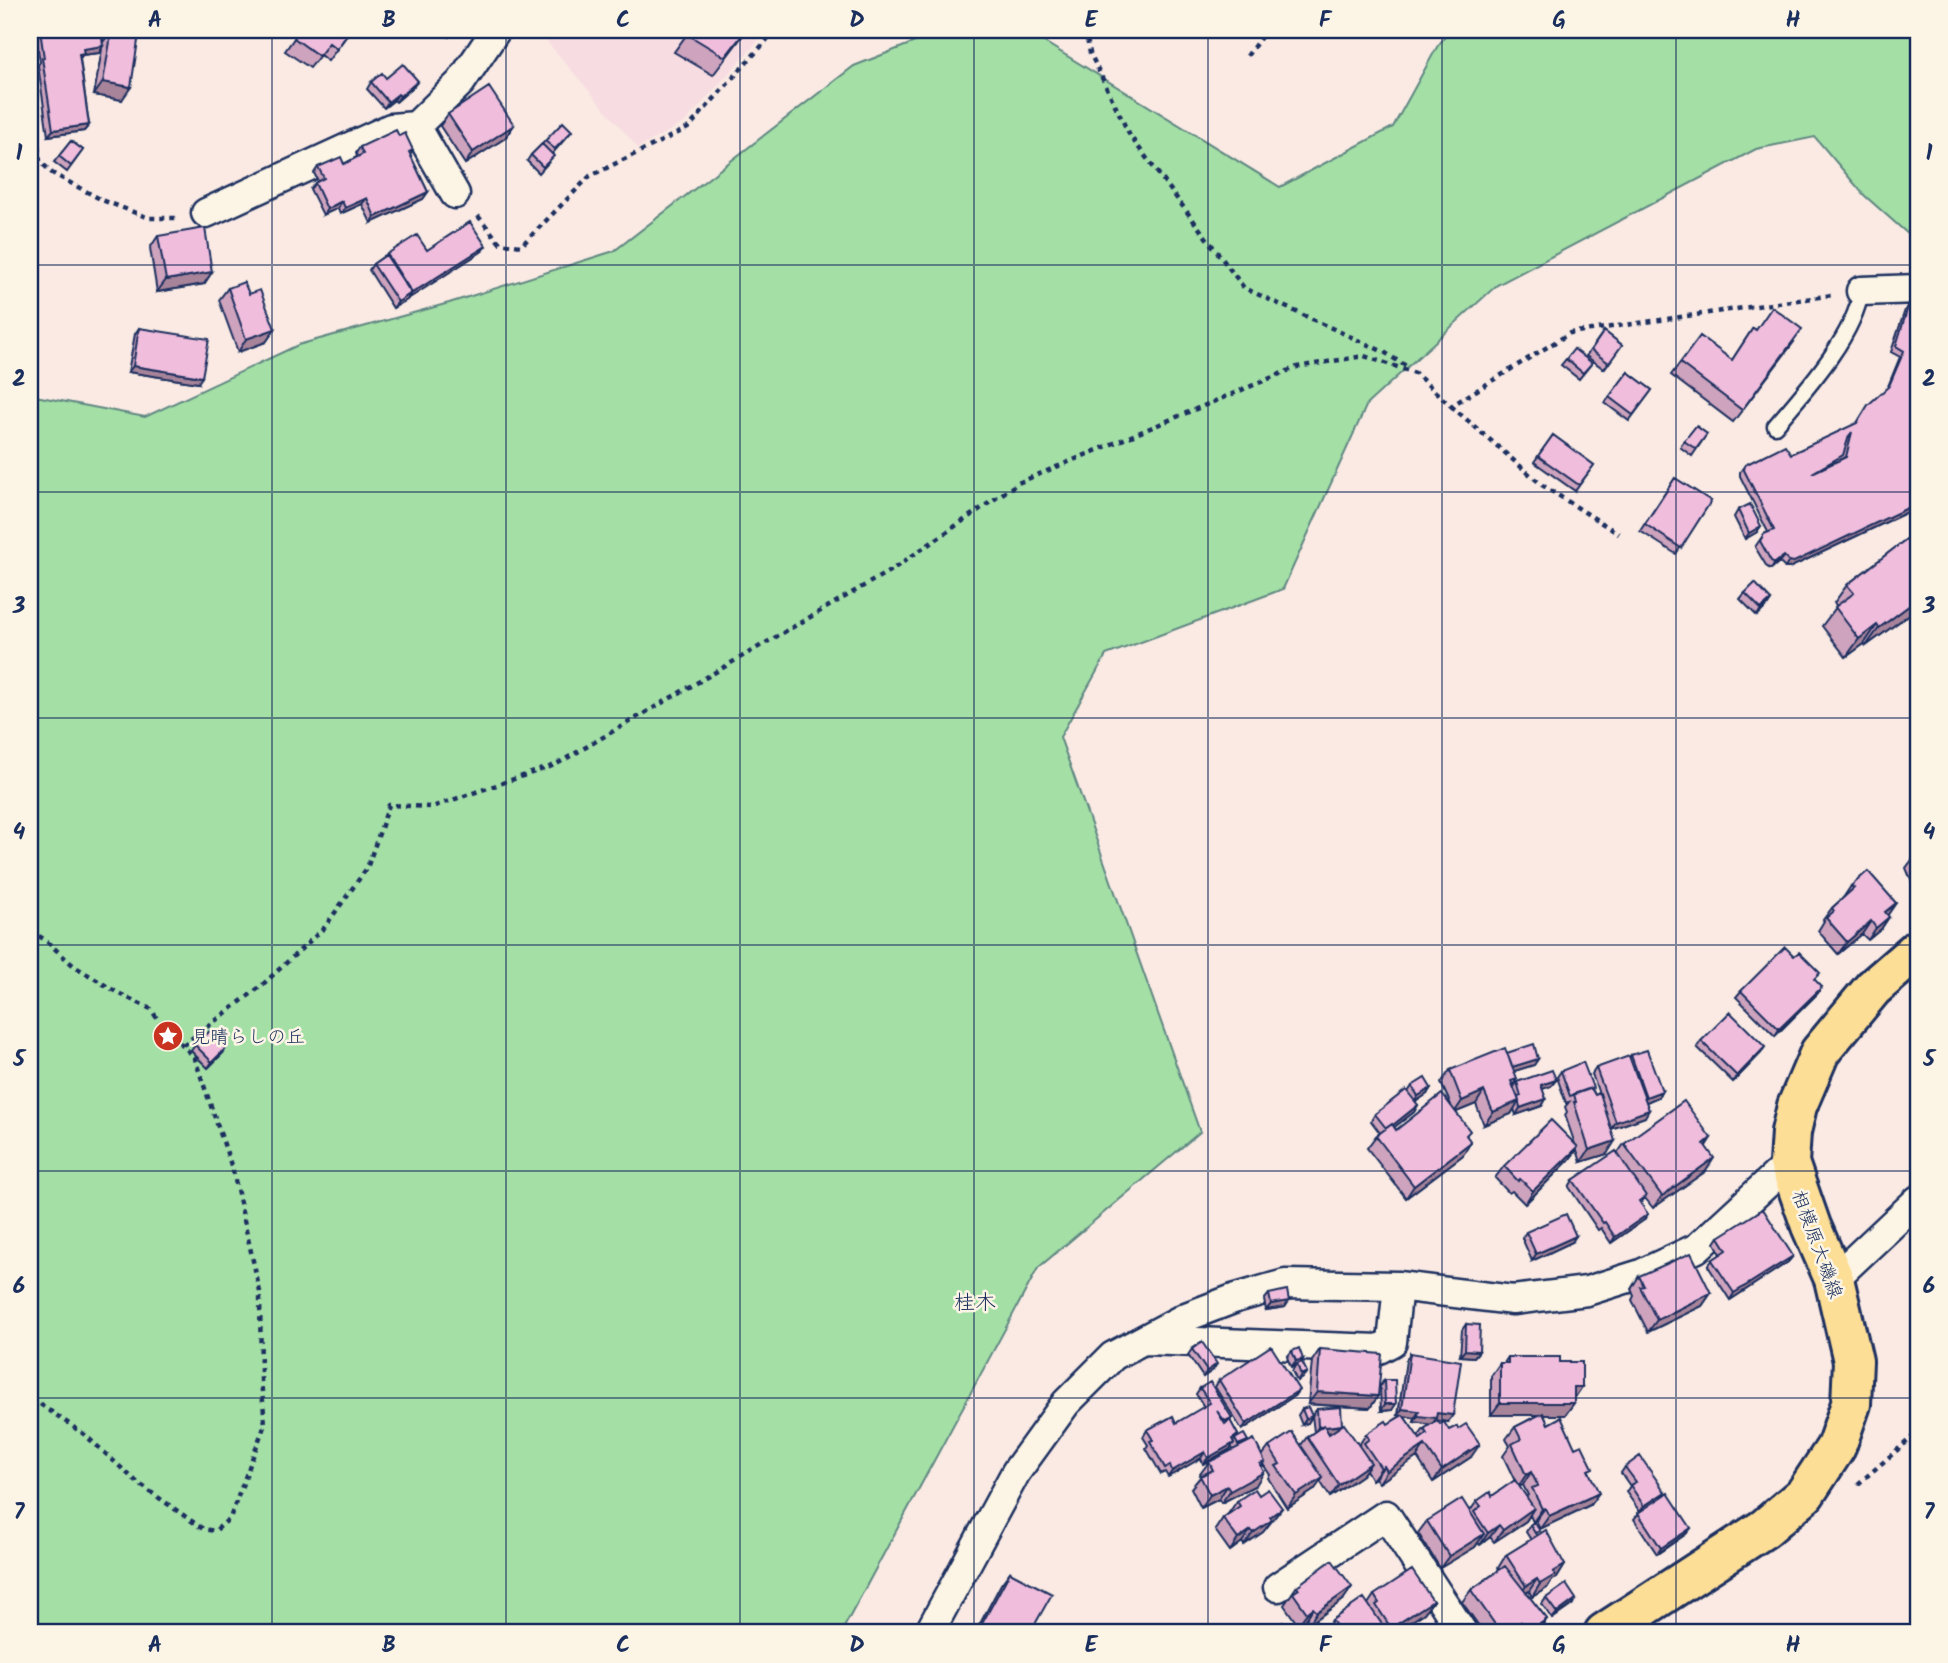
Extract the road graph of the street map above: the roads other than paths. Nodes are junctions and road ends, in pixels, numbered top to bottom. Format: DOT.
graph roads {
  1 [pos="496,30"];
  2 [pos="416,126"];
  3 [pos="455,194"];
  4 [pos="206,213"];
  5 [pos="1918,289"];
  6 [pos="1861,291"];
  7 [pos="1775,426"];
  8 [pos="1918,948"];
  9 [pos="1789,1163"];
  10 [pos="1918,1200"];
  11 [pos="1834,1279"];
  12 [pos="1398,1286"];
  13 [pos="1143,1340"];
  14 [pos="1278,1587"];
  15 [pos="929,1633"];
  16 [pos="1463,1633"];
  17 [pos="1604,1633"];
  1 -- 2 [label="street"];
  2 -- 3 [label="street"];
  2 -- 4 [label="street"];
  5 -- 6 [label="street"];
  6 -- 7 [label="lane"];
  8 -- 9 [label="main road, 相模原大磯線"];
  9 -- 11 [label="main road, 相模原大磯線"];
  9 -- 12 [label="street"];
  10 -- 11 [label="street"];
  11 -- 17 [label="main road, 相模原大磯線"];
  12 -- 13 [label="street"];
  12 -- 13 [label="street"];
  13 -- 15 [label="street"];
  14 -- 16 [label="street"];
}
